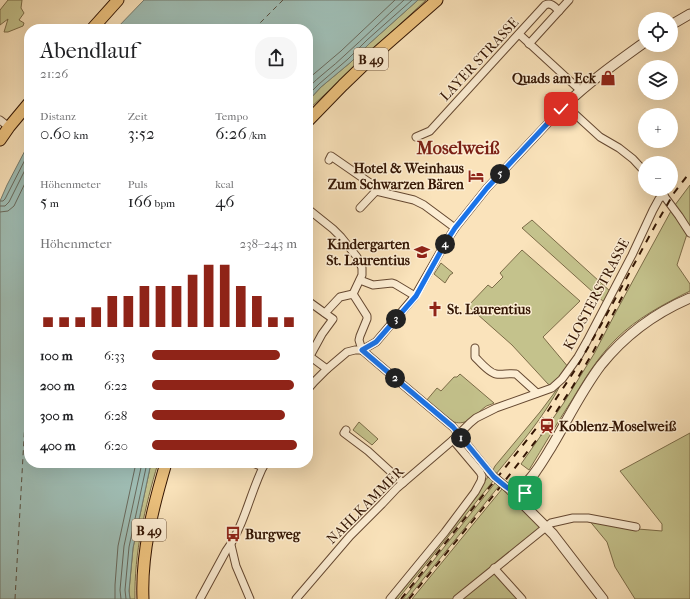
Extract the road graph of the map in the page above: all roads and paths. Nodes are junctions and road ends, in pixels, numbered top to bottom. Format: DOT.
graph roads {
  1 [pos="118,0"];
  2 [pos="437,0"];
  3 [pos="569,0"];
  4 [pos="559,11"];
  5 [pos="690,14"];
  6 [pos="678,21"];
  7 [pos="96,24"];
  8 [pos="519,34"];
  9 [pos="530,44"];
  10 [pos="638,47"];
  11 [pos="581,90"];
  12 [pos="24,106"];
  13 [pos="565,106"];
  14 [pos="313,116"];
  15 [pos="4,123"];
  16 [pos="416,137"];
  17 [pos="0,140"];
  18 [pos="329,160"];
  19 [pos="638,163"];
  20 [pos="376,191"];
  21 [pos="660,196"];
  22 [pos="664,196"];
  23 [pos="360,208"];
  24 [pos="313,213"];
  25 [pos="455,228"];
  26 [pos="690,233"];
  27 [pos="360,280"];
  28 [pos="353,294"];
  29 [pos="416,296"];
  30 [pos="690,298"];
  31 [pos="313,305"];
  32 [pos="325,313"];
  33 [pos="475,348"];
  34 [pos="313,349"];
  35 [pos="362,350"];
  36 [pos="313,358"];
  37 [pos="327,369"];
  38 [pos="313,383"];
  39 [pos="536,393"];
  40 [pos="346,430"];
  41 [pos="456,437"];
  42 [pos="165,468"];
  43 [pos="263,468"];
  44 [pos="403,483"];
  45 [pos="522,498"];
  46 [pos="545,526"];
  47 [pos="636,526"];
  48 [pos="231,545"];
  49 [pos="494,568"];
  50 [pos="143,599"];
  51 [pos="200,599"];
  52 [pos="250,599"];
  53 [pos="296,599"];
  54 [pos="390,599"];
  55 [pos="457,599"];
  56 [pos="522,599"];
  57 [pos="603,599"];
  1 -- 7 [label="main road"];
  2 -- 14 [label="main road, B 49"];
  3 -- 4 [label="street, LAYER STRASSE"];
  4 -- 8 [label="street, LAYER STRASSE"];
  4 -- 9 [label="street, LAYER STRASSE"];
  5 -- 6 [label="street"];
  8 -- 9 [label="street"];
  8 -- 16 [label="street, LAYER STRASSE"];
  9 -- 11 [label="street"];
  10 -- 11 [label="street"];
  11 -- 13 [label="street"];
  12 -- 15 [label="main road"];
  13 -- 19 [label="street"];
  13 -- 25 [label="street"];
  15 -- 17 [label="main road"];
  18 -- 20 [label="street"];
  20 -- 23 [label="street"];
  20 -- 25 [label="street"];
  21 -- 39 [label="street, KLOSTERSTRASSE"];
  22 -- 26 [label="street"];
  24 -- 27 [label="street"];
  25 -- 29 [label="street"];
  27 -- 28 [label="street"];
  27 -- 29 [label="street"];
  28 -- 32 [label="street"];
  28 -- 35 [label="street"];
  29 -- 35 [label="street"];
  30 -- 45 [label="street"];
  31 -- 32 [label="street"];
  32 -- 34 [label="street"];
  33 -- 39 [label="street"];
  35 -- 37 [label="street"];
  35 -- 41 [label="street"];
  36 -- 37 [label="street"];
  37 -- 38 [label="street"];
  39 -- 41 [label="street, KLOSTERSTRASSE"];
  40 -- 44 [label="street"];
  41 -- 44 [label="street, NAHLKAMMER"];
  41 -- 45 [label="street, bridge"];
  41 -- 54 [label="street"];
  42 -- 50 [label="main road, B 49"];
  43 -- 48 [label="street"];
  44 -- 53 [label="street, NAHLKAMMER"];
  45 -- 46 [label="street"];
  46 -- 47 [label="street"];
  46 -- 49 [label="street"];
  46 -- 57 [label="street"];
  48 -- 51 [label="street"];
  48 -- 52 [label="street"];
  49 -- 55 [label="street"];
  49 -- 56 [label="street"];
}
